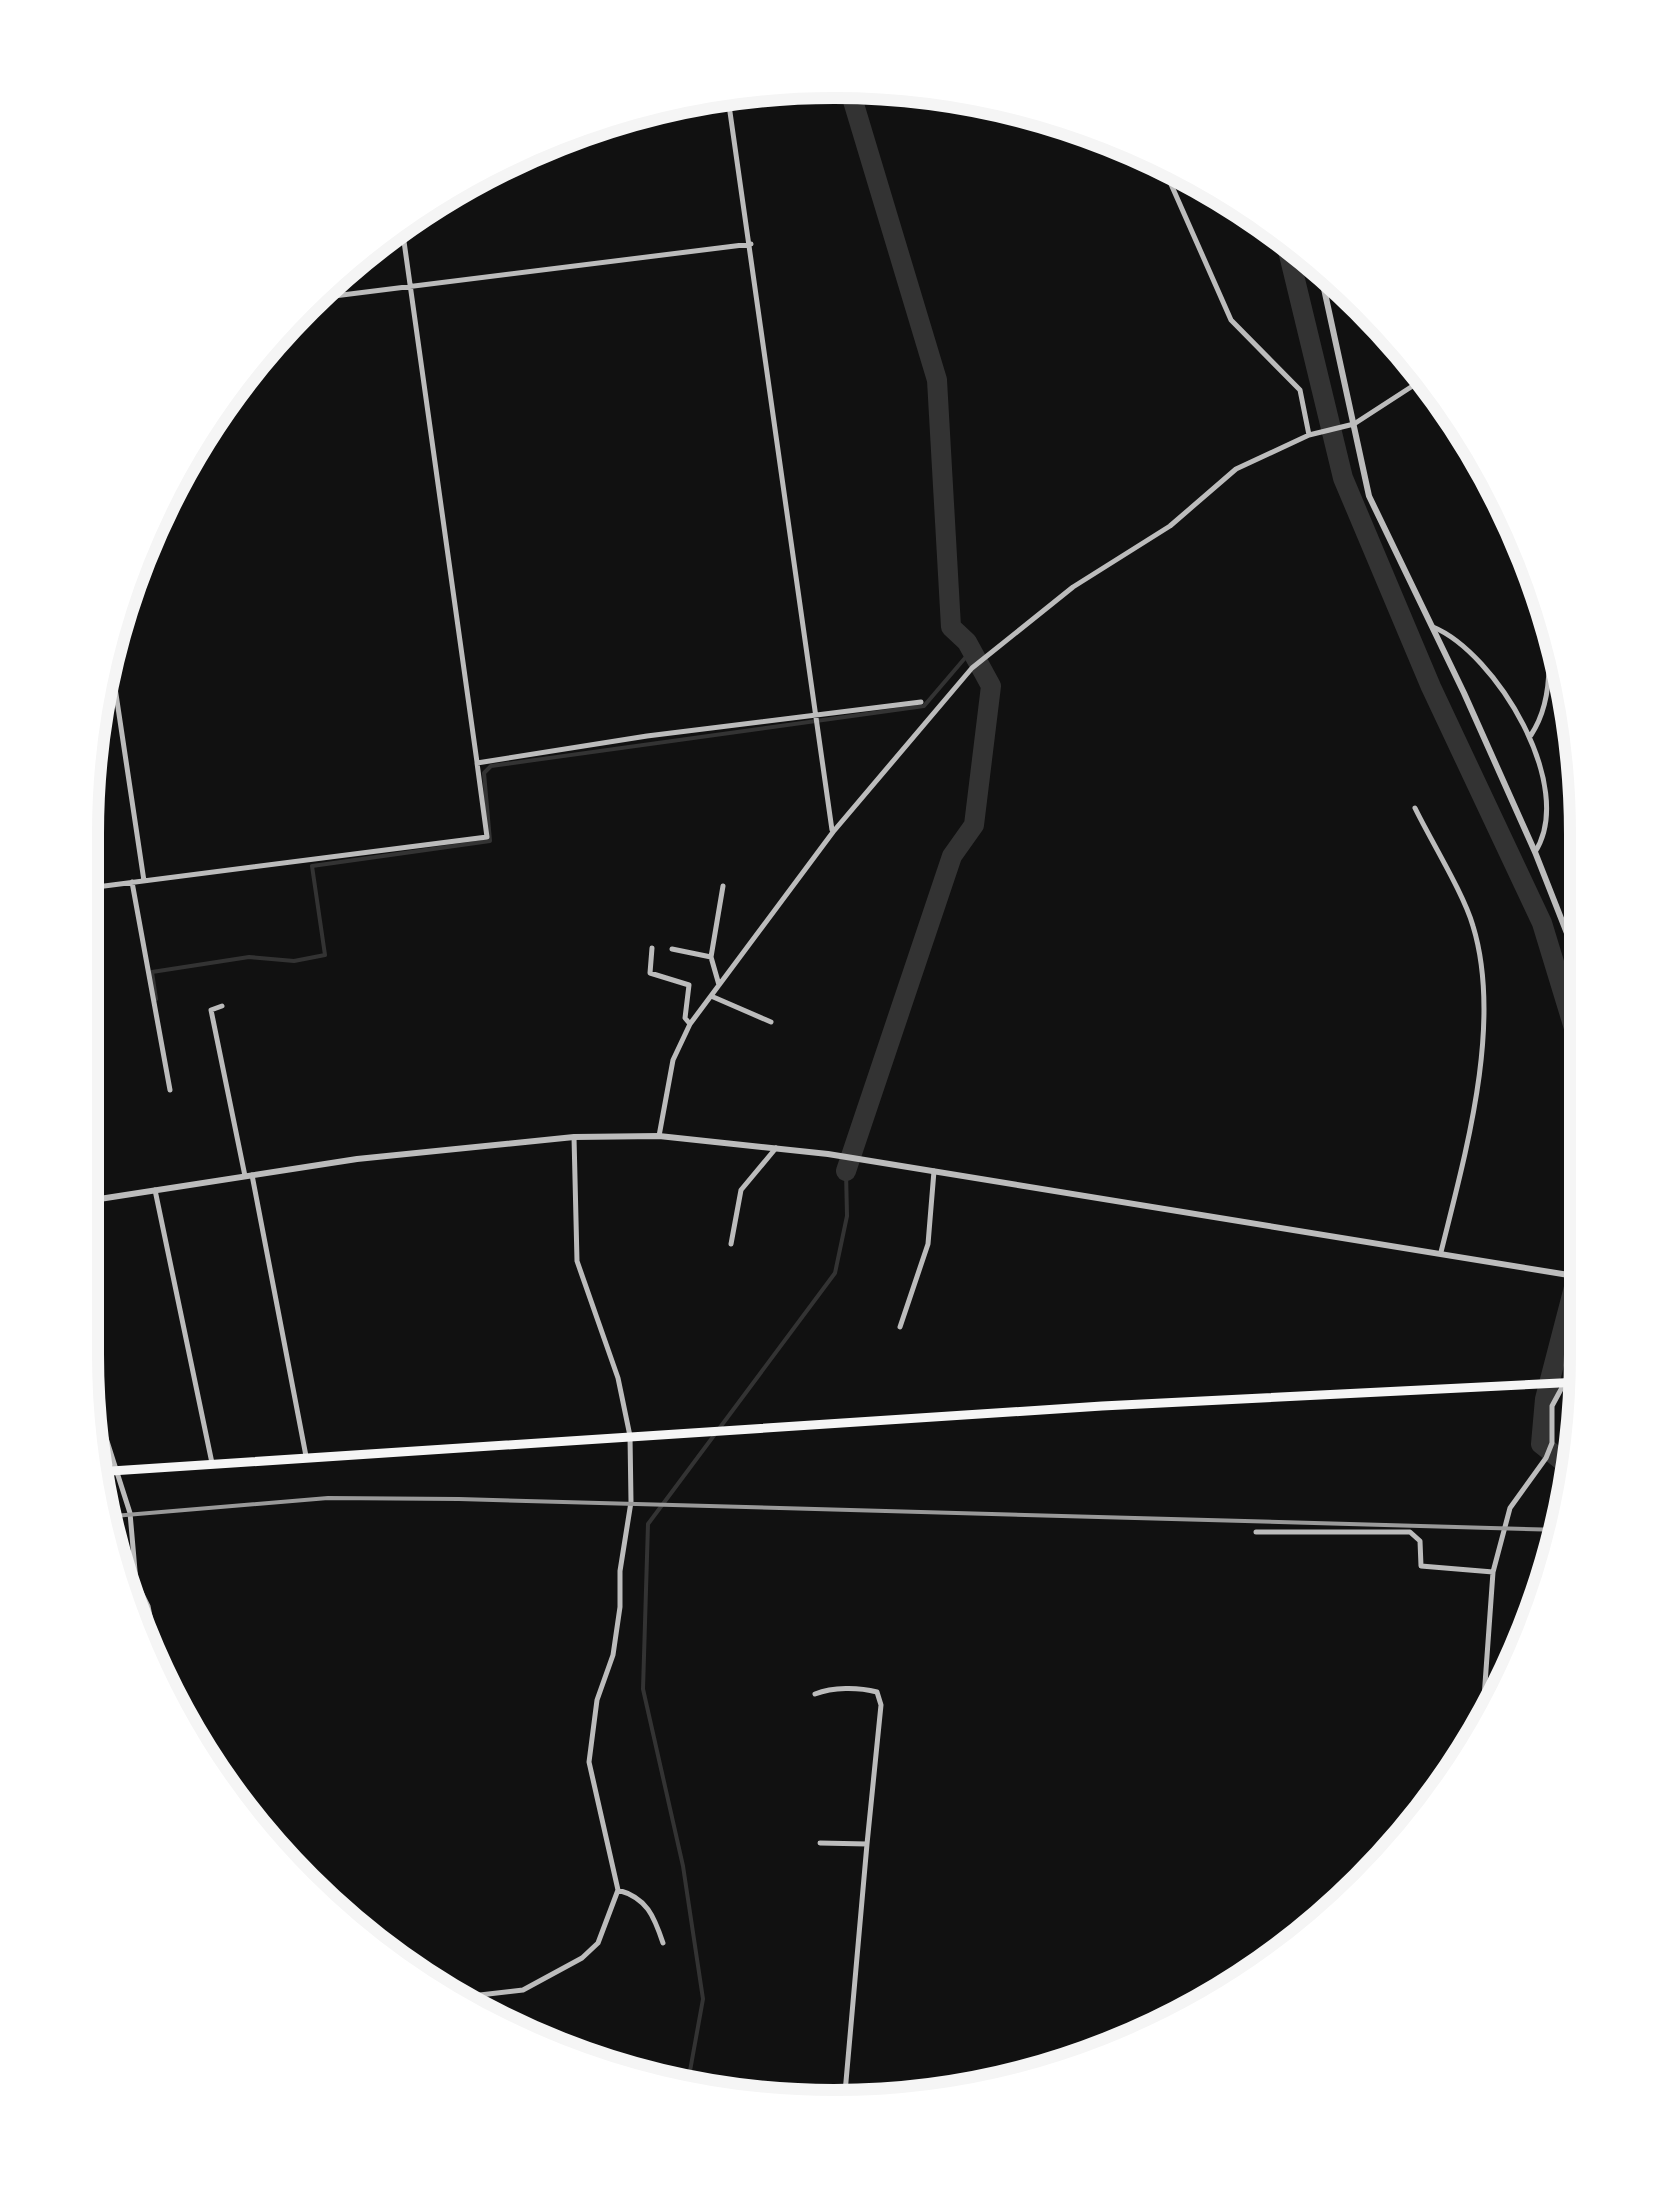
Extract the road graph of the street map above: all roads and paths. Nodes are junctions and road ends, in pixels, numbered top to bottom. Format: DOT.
graph roads {
  1 [pos="729,105"];
  2 [pos="1168,178"];
  3 [pos="404,237"];
  4 [pos="750,244"];
  5 [pos="1323,284"];
  6 [pos="411,287"];
  7 [pos="330,297"];
  8 [pos="1416,384"];
  9 [pos="1354,424"];
  10 [pos="1308,434"];
  11 [pos="1433,628"];
  12 [pos="1548,659"];
  13 [pos="114,681"];
  14 [pos="921,702"];
  15 [pos="816,714"];
  16 [pos="1531,735"];
  17 [pos="477,762"];
  18 [pos="1415,808"];
  19 [pos="833,832"];
  20 [pos="1535,852"];
  21 [pos="144,880"];
  22 [pos="132,882"];
  23 [pos="723,886"];
  24 [pos="98,887"];
  25 [pos="1570,943"];
  26 [pos="652,948"];
  27 [pos="672,948"];
  28 [pos="711,957"];
  29 [pos="720,985"];
  30 [pos="711,996"];
  31 [pos="222,1006"];
  32 [pos="771,1022"];
  33 [pos="690,1024"];
  34 [pos="170,1090"];
  35 [pos="658,1136"];
  36 [pos="574,1137"];
  37 [pos="776,1148"];
  38 [pos="934,1171"];
  39 [pos="248,1176"];
  40 [pos="155,1190"];
  41 [pos="98,1199"];
  42 [pos="731,1244"];
  43 [pos="1442,1252"];
  44 [pos="1570,1274"];
  45 [pos="900,1327"];
  46 [pos="1569,1374"];
  47 [pos="1569,1383"];
  48 [pos="101,1423"];
  49 [pos="630,1436"];
  50 [pos="306,1456"];
  51 [pos="212,1463"];
  52 [pos="116,1470"];
  53 [pos="107,1471"];
  54 [pos="1256,1532"];
  55 [pos="1492,1572"];
  56 [pos="154,1636"];
  57 [pos="815,1694"];
  58 [pos="1483,1700"];
  59 [pos="820,1842"];
  60 [pos="867,1844"];
  61 [pos="618,1890"];
  62 [pos="662,1943"];
  63 [pos="472,1996"];
  64 [pos="845,2090"];
  1 -- 4 [label="street"];
  2 -- 10 [label="street"];
  3 -- 6 [label="street"];
  4 -- 6 [label="street"];
  4 -- 15 [label="street"];
  5 -- 9 [label="street"];
  6 -- 7 [label="street"];
  6 -- 17 [label="street"];
  8 -- 9 [label="street"];
  9 -- 10 [label="street"];
  9 -- 11 [label="street"];
  10 -- 19 [label="street"];
  11 -- 16 [label="street"];
  11 -- 20 [label="street"];
  12 -- 16 [label="street"];
  13 -- 21 [label="street"];
  14 -- 15 [label="street"];
  15 -- 17 [label="street"];
  15 -- 19 [label="street"];
  16 -- 20 [label="street"];
  17 -- 21 [label="street"];
  18 -- 43 [label="street"];
  19 -- 29 [label="street"];
  20 -- 25 [label="street"];
  21 -- 22 [label="street"];
  22 -- 24 [label="street"];
  22 -- 34 [label="street"];
  23 -- 28 [label="street"];
  26 -- 33 [label="street"];
  27 -- 28 [label="street"];
  28 -- 29 [label="street"];
  29 -- 30 [label="street"];
  30 -- 32 [label="street"];
  30 -- 33 [label="street"];
  31 -- 39 [label="street"];
  33 -- 35 [label="street"];
  35 -- 36 [label="street"];
  35 -- 37 [label="street"];
  36 -- 39 [label="street"];
  36 -- 49 [label="street"];
  37 -- 38 [label="street"];
  37 -- 42 [label="street"];
  38 -- 43 [label="street"];
  38 -- 45 [label="street"];
  39 -- 40 [label="street"];
  39 -- 50 [label="street"];
  40 -- 41 [label="street"];
  40 -- 51 [label="street"];
  43 -- 44 [label="street"];
  46 -- 55 [label="street"];
  47 -- 49 [label="highway"];
  48 -- 52 [label="street"];
  49 -- 50 [label="highway"];
  49 -- 61 [label="street"];
  50 -- 51 [label="highway"];
  51 -- 52 [label="highway"];
  52 -- 53 [label="highway"];
  52 -- 56 [label="street"];
  54 -- 55 [label="street"];
  55 -- 58 [label="street"];
  57 -- 60 [label="street"];
  59 -- 60 [label="street"];
  60 -- 64 [label="street"];
  61 -- 62 [label="street"];
  61 -- 63 [label="street"];
}
